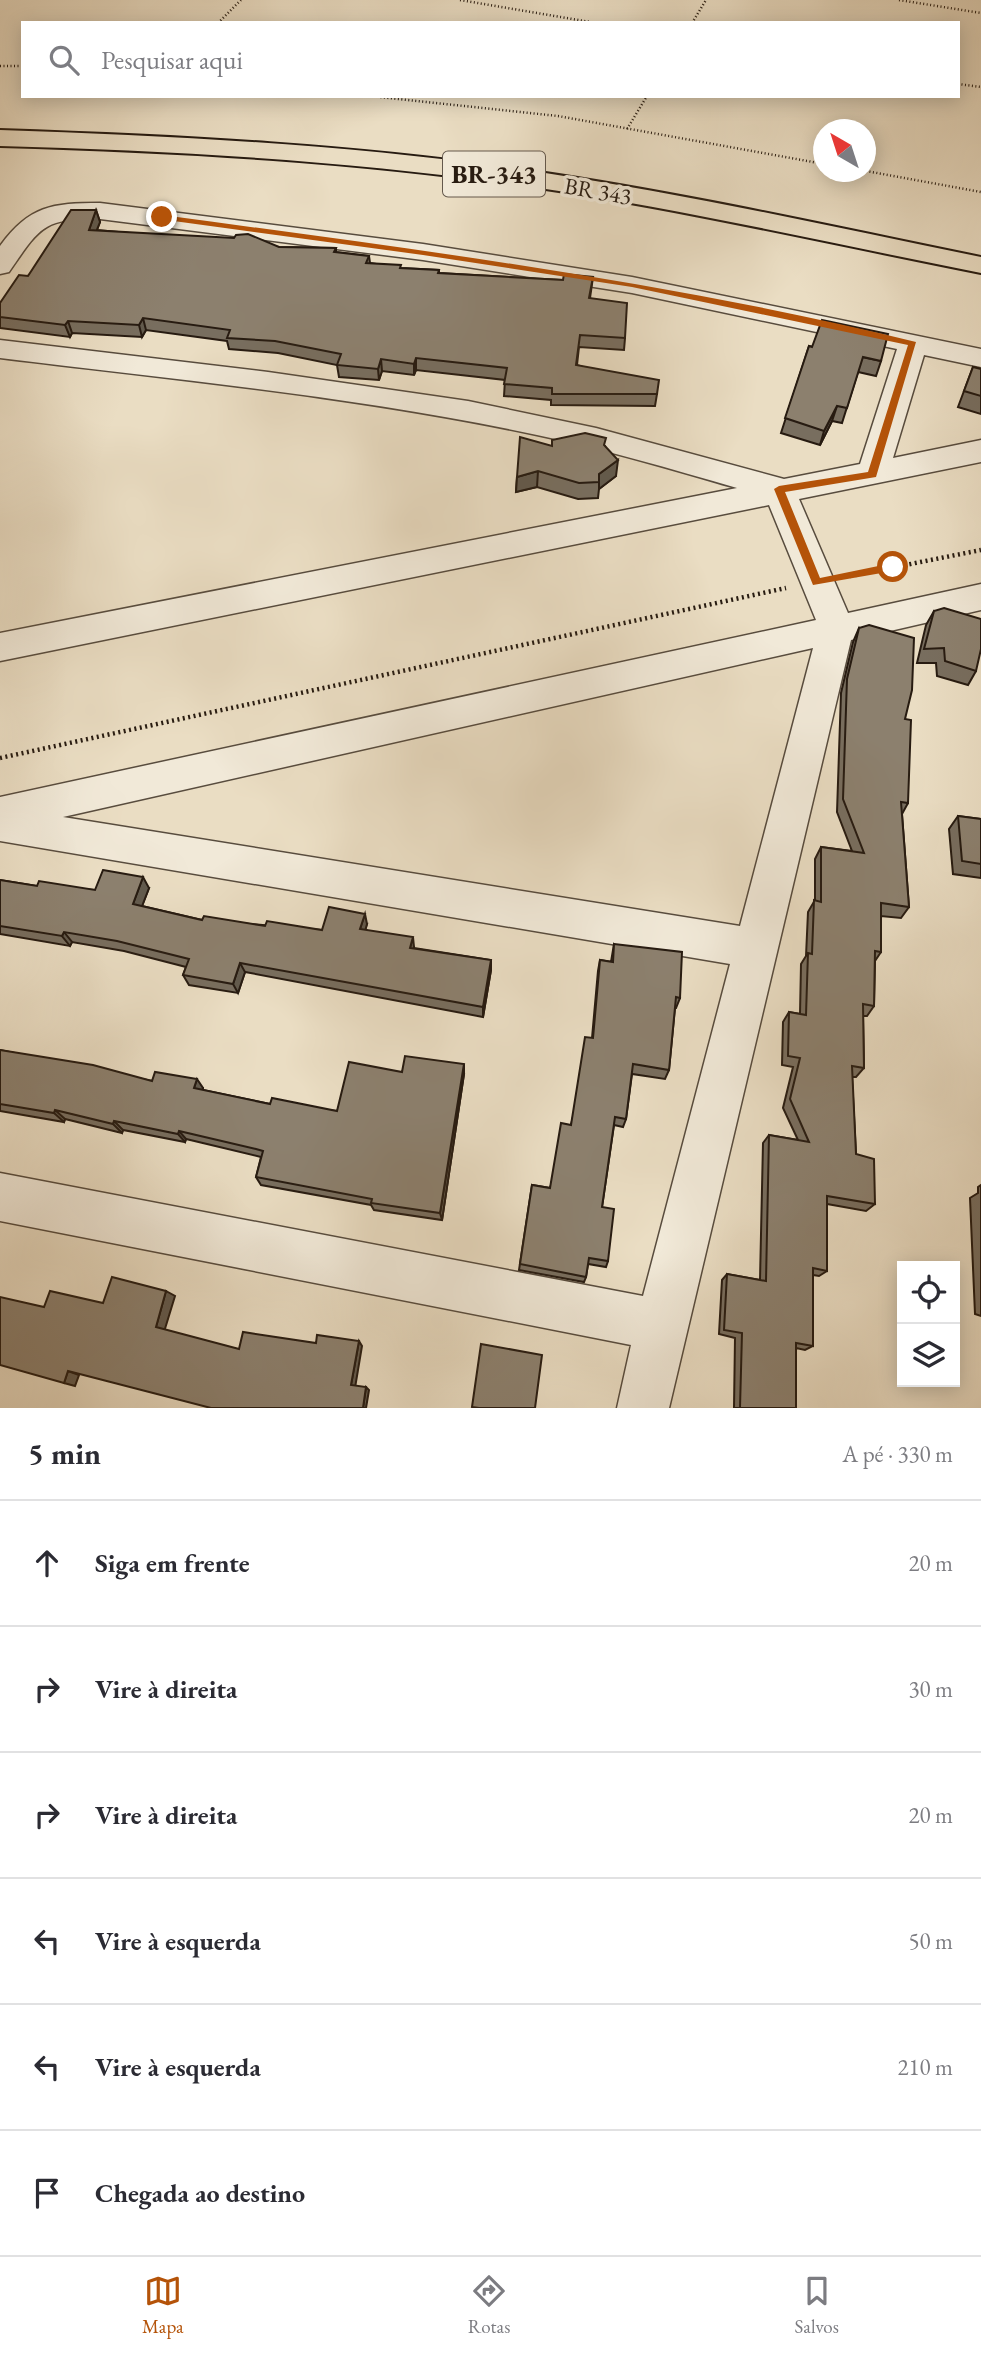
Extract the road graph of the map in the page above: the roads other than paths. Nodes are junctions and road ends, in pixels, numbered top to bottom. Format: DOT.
graph roads {
  1 [pos="0,138"];
  2 [pos="981,265"];
  3 [pos="0,266"];
  4 [pos="913,344"];
  5 [pos="0,349"];
  6 [pos="981,358"];
  7 [pos="981,451"];
  8 [pos="872,475"];
  9 [pos="779,489"];
  10 [pos="981,597"];
  11 [pos="836,627"];
  12 [pos="0,647"];
  13 [pos="0,814"];
  14 [pos="0,824"];
  15 [pos="754,948"];
  16 [pos="0,1197"];
  17 [pos="661,1325"];
  18 [pos="643,1408"];
  1 -- 2 [label="main road, BR 343 / BR-343"];
  3 -- 4 [label="street"];
  4 -- 6 [label="street"];
  4 -- 8 [label="street"];
  5 -- 9 [label="street"];
  7 -- 8 [label="street"];
  8 -- 9 [label="street"];
  9 -- 11 [label="street"];
  9 -- 12 [label="street"];
  10 -- 11 [label="street"];
  11 -- 13 [label="street"];
  11 -- 15 [label="street"];
  14 -- 15 [label="street"];
  15 -- 17 [label="street"];
  16 -- 17 [label="street"];
  17 -- 18 [label="street"];
}
